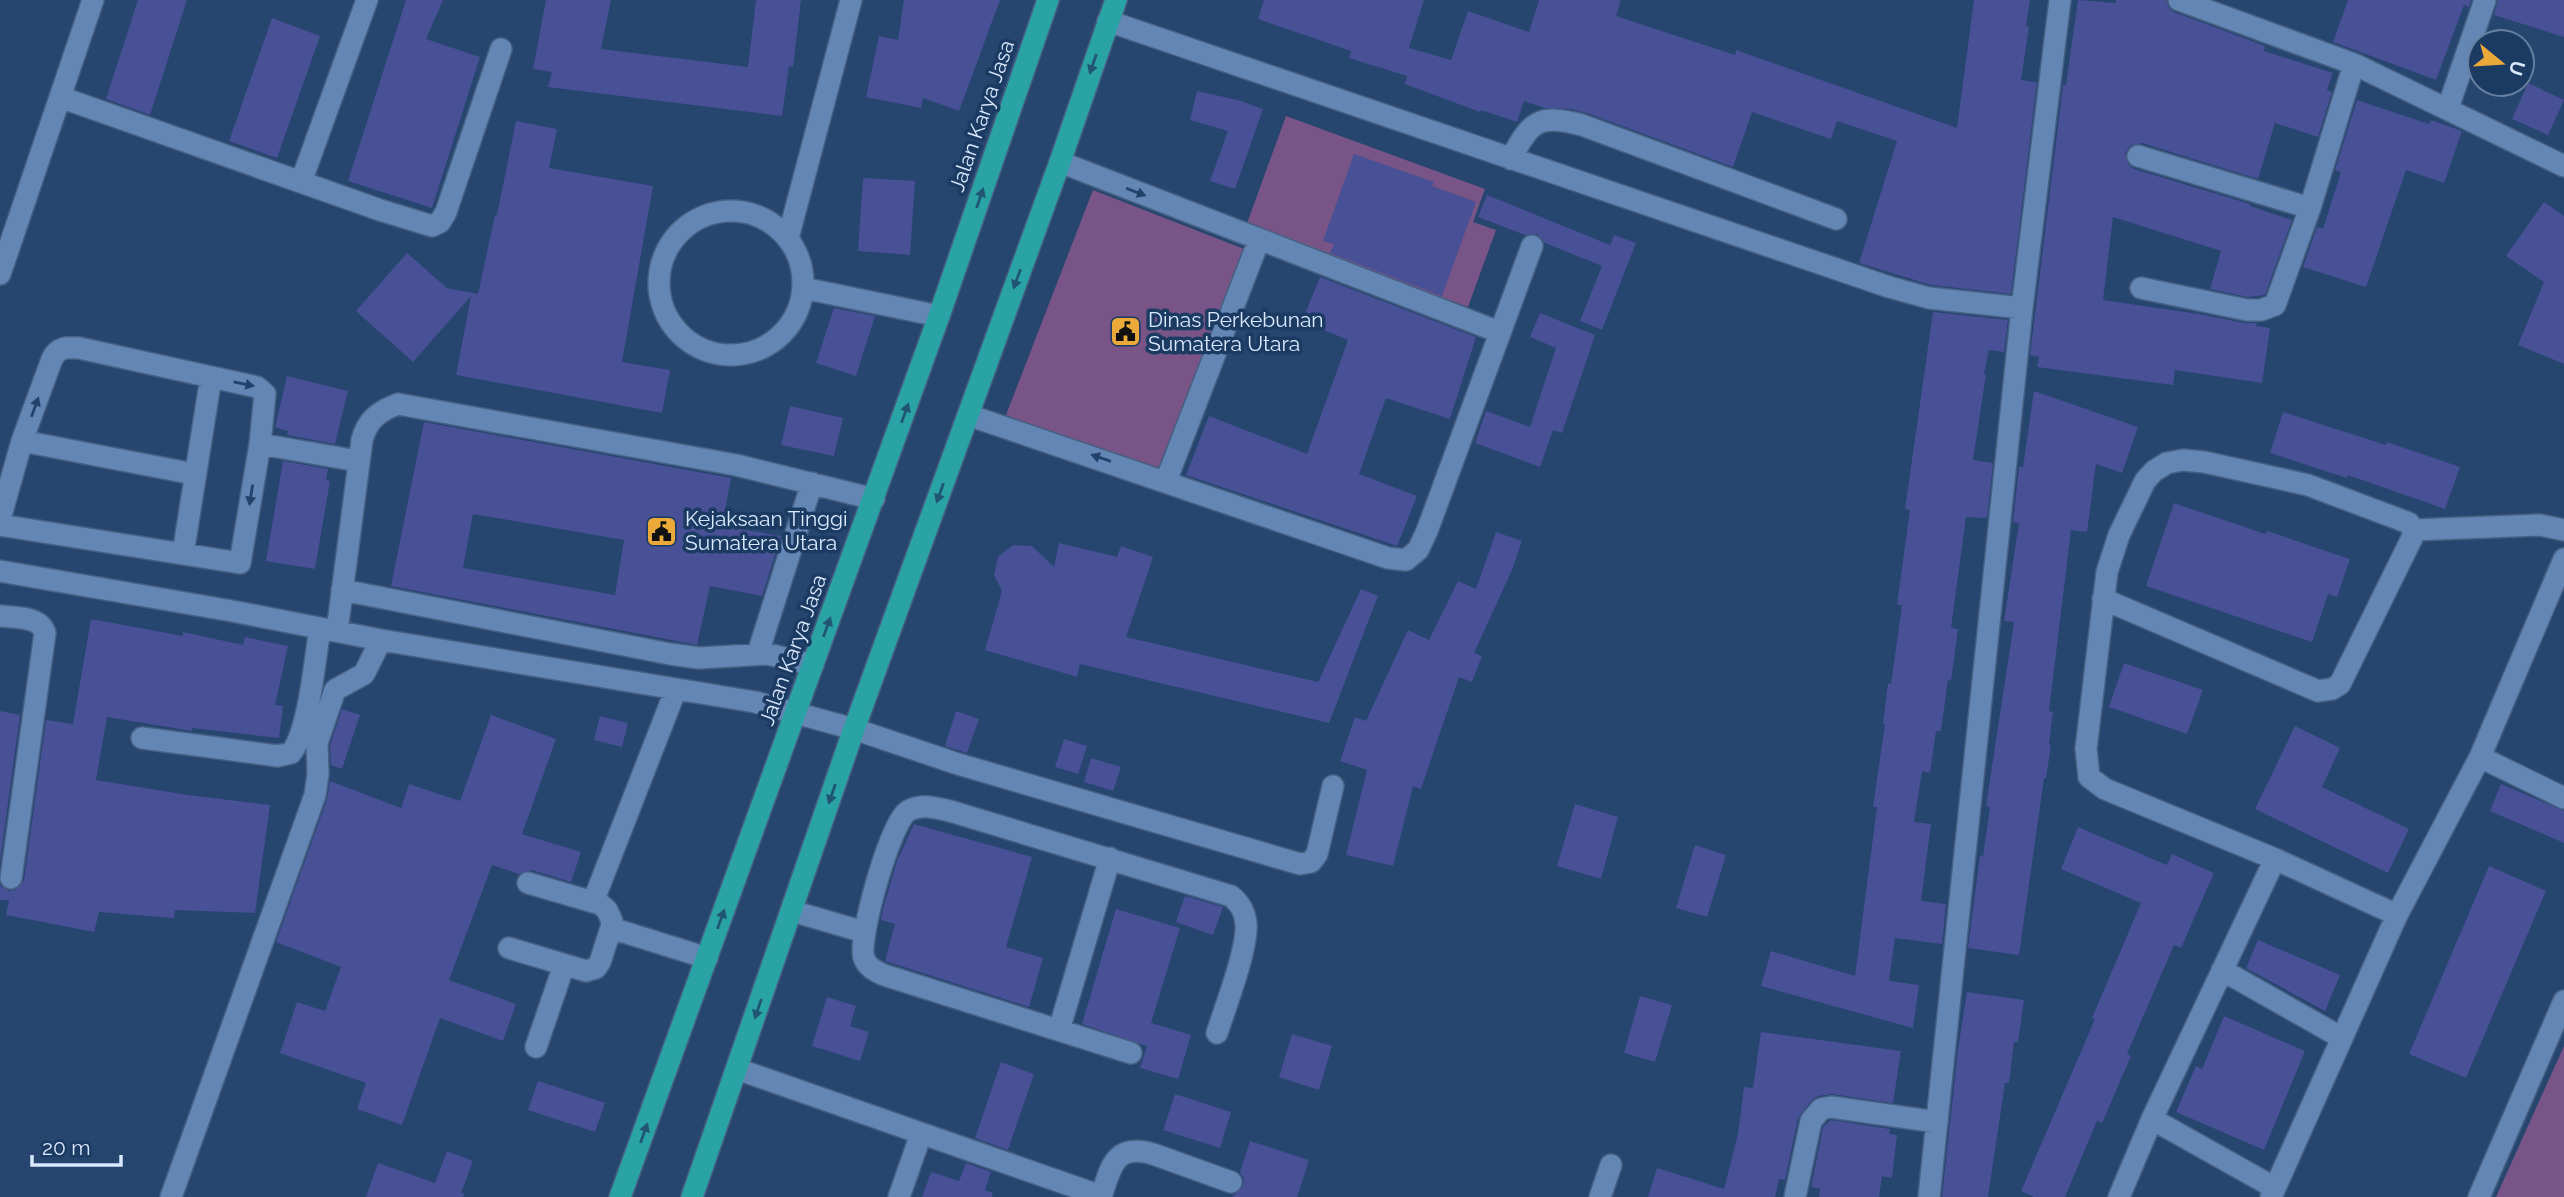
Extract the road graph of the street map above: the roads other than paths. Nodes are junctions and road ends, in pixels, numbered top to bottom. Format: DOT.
graph roads {
  1 [pos="93,0"];
  2 [pos="367,0"];
  3 [pos="850,0"];
  4 [pos="1048,0"];
  5 [pos="1116,0"];
  6 [pos="2060,0"];
  7 [pos="2179,0"];
  8 [pos="2485,0"];
  9 [pos="1108,21"];
  10 [pos="500,49"];
  11 [pos="2354,64"];
  12 [pos="60,97"];
  13 [pos="2448,108"];
  14 [pos="2138,156"];
  15 [pos="1511,159"];
  16 [pos="1060,162"];
  17 [pos="2564,166"];
  18 [pos="300,182"];
  19 [pos="2310,208"];
  20 [pos="1836,219"];
  21 [pos="788,238"];
  22 [pos="1259,240"];
  23 [pos="1532,246"];
  24 [pos="0,274"];
  25 [pos="803,288"];
  26 [pos="2141,288"];
  27 [pos="2022,308"];
  28 [pos="939,316"];
  29 [pos="1499,332"];
  30 [pos="211,377"];
  31 [pos="968,415"];
  32 [pos="22,441"];
  33 [pos="260,444"];
  34 [pos="358,461"];
  35 [pos="194,474"];
  36 [pos="1166,481"];
  37 [pos="812,483"];
  38 [pos="874,499"];
  39 [pos="0,519"];
  40 [pos="0,524"];
  41 [pos="2413,530"];
  42 [pos="2564,530"];
  43 [pos="183,554"];
  44 [pos="2564,559"];
  45 [pos="0,571"];
  46 [pos="342,590"];
  47 [pos="2103,599"];
  48 [pos="0,616"];
  49 [pos="328,630"];
  50 [pos="381,640"];
  51 [pos="758,653"];
  52 [pos="813,665"];
  53 [pos="676,689"];
  54 [pos="796,714"];
  55 [pos="854,729"];
  56 [pos="142,738"];
  57 [pos="2480,757"];
  58 [pos="1333,786"];
  59 [pos="2564,798"];
  60 [pos="1110,858"];
  61 [pos="2275,859"];
  62 [pos="11,878"];
  63 [pos="528,883"];
  64 [pos="593,902"];
  65 [pos="792,911"];
  66 [pos="2397,915"];
  67 [pos="611,928"];
  68 [pos="864,932"];
  69 [pos="509,948"];
  70 [pos="706,958"];
  71 [pos="564,965"];
  72 [pos="2222,971"];
  73 [pos="2564,1001"];
  74 [pos="1059,1030"];
  75 [pos="1217,1033"];
  76 [pos="2342,1038"];
  77 [pos="536,1047"];
  78 [pos="1131,1053"];
  79 [pos="737,1069"];
  80 [pos="2152,1119"];
  81 [pos="1937,1122"];
  82 [pos="921,1134"];
  83 [pos="1611,1165"];
  84 [pos="1231,1182"];
  85 [pos="2273,1192"];
  86 [pos="1101,1196"];
  87 [pos="171,1197"];
  88 [pos="620,1197"];
  89 [pos="692,1197"];
  90 [pos="899,1197"];
  91 [pos="1600,1197"];
  92 [pos="1795,1197"];
  93 [pos="1929,1197"];
  94 [pos="2119,1197"];
  95 [pos="2479,1197"];
  1 -- 12 [label="street"];
  2 -- 18 [label="street"];
  3 -- 21 [label="street"];
  28 -- 4 [label="highway, Jalan Karya Jasa, one-way"];
  5 -- 9 [label="highway"];
  6 -- 27 [label="street"];
  7 -- 11 [label="street"];
  8 -- 13 [label="street"];
  9 -- 15 [label="street"];
  9 -- 16 [label="highway, one-way"];
  10 -- 18 [label="street"];
  11 -- 13 [label="street"];
  11 -- 19 [label="street"];
  12 -- 18 [label="street"];
  12 -- 24 [label="street"];
  13 -- 17 [label="street"];
  14 -- 19 [label="street"];
  15 -- 20 [label="street"];
  15 -- 27 [label="street"];
  16 -- 22 [label="street, one-way"];
  16 -- 31 [label="highway, one-way"];
  19 -- 26 [label="street"];
  21 -- 25 [label="street"];
  21 -- 25 [label="street"];
  22 -- 29 [label="street"];
  22 -- 36 [label="street"];
  23 -- 29 [label="street"];
  25 -- 28 [label="street"];
  27 -- 81 [label="street"];
  38 -- 28 [label="highway, Jalan Karya Jasa, one-way"];
  29 -- 36 [label="street"];
  32 -- 30 [label="street, one-way"];
  30 -- 33 [label="street, one-way"];
  30 -- 35 [label="street"];
  36 -- 31 [label="street, one-way"];
  31 -- 55 [label="highway, one-way"];
  32 -- 35 [label="street"];
  32 -- 39 [label="street"];
  33 -- 34 [label="street"];
  33 -- 43 [label="street, one-way"];
  34 -- 37 [label="street"];
  34 -- 46 [label="street"];
  35 -- 43 [label="street"];
  37 -- 38 [label="street"];
  37 -- 51 [label="street"];
  52 -- 38 [label="highway, Jalan Karya Jasa, one-way"];
  40 -- 43 [label="street"];
  41 -- 42 [label="street"];
  41 -- 47 [label="street"];
  41 -- 47 [label="street"];
  44 -- 57 [label="street"];
  45 -- 49 [label="street"];
  46 -- 49 [label="street"];
  46 -- 51 [label="street"];
  47 -- 61 [label="street"];
  48 -- 62 [label="street"];
  49 -- 50 [label="street"];
  49 -- 56 [label="street"];
  50 -- 53 [label="street"];
  50 -- 87 [label="street"];
  51 -- 52 [label="street"];
  52 -- 54 [label="highway, Jalan Karya Jasa"];
  53 -- 54 [label="street"];
  53 -- 64 [label="street"];
  54 -- 55 [label="street"];
  70 -- 54 [label="highway, Jalan Karya Jasa, one-way"];
  55 -- 58 [label="street"];
  55 -- 65 [label="highway, one-way"];
  57 -- 59 [label="street"];
  57 -- 66 [label="street"];
  60 -- 68 [label="street"];
  60 -- 74 [label="street"];
  60 -- 75 [label="street"];
  61 -- 66 [label="street"];
  61 -- 72 [label="street"];
  63 -- 64 [label="street"];
  64 -- 67 [label="street"];
  65 -- 68 [label="street"];
  65 -- 79 [label="highway, one-way"];
  66 -- 76 [label="street"];
  67 -- 70 [label="street"];
  67 -- 71 [label="street"];
  68 -- 74 [label="street"];
  69 -- 71 [label="street"];
  88 -- 70 [label="highway, Jalan Karya Jasa, one-way"];
  71 -- 77 [label="street"];
  72 -- 76 [label="street"];
  72 -- 80 [label="street"];
  73 -- 95 [label="street"];
  74 -- 78 [label="street"];
  76 -- 85 [label="street"];
  79 -- 82 [label="street"];
  79 -- 89 [label="highway"];
  80 -- 85 [label="street"];
  80 -- 94 [label="street"];
  81 -- 92 [label="street"];
  81 -- 93 [label="street"];
  82 -- 86 [label="street"];
  82 -- 90 [label="street"];
  83 -- 91 [label="street"];
  84 -- 86 [label="street"];
}
